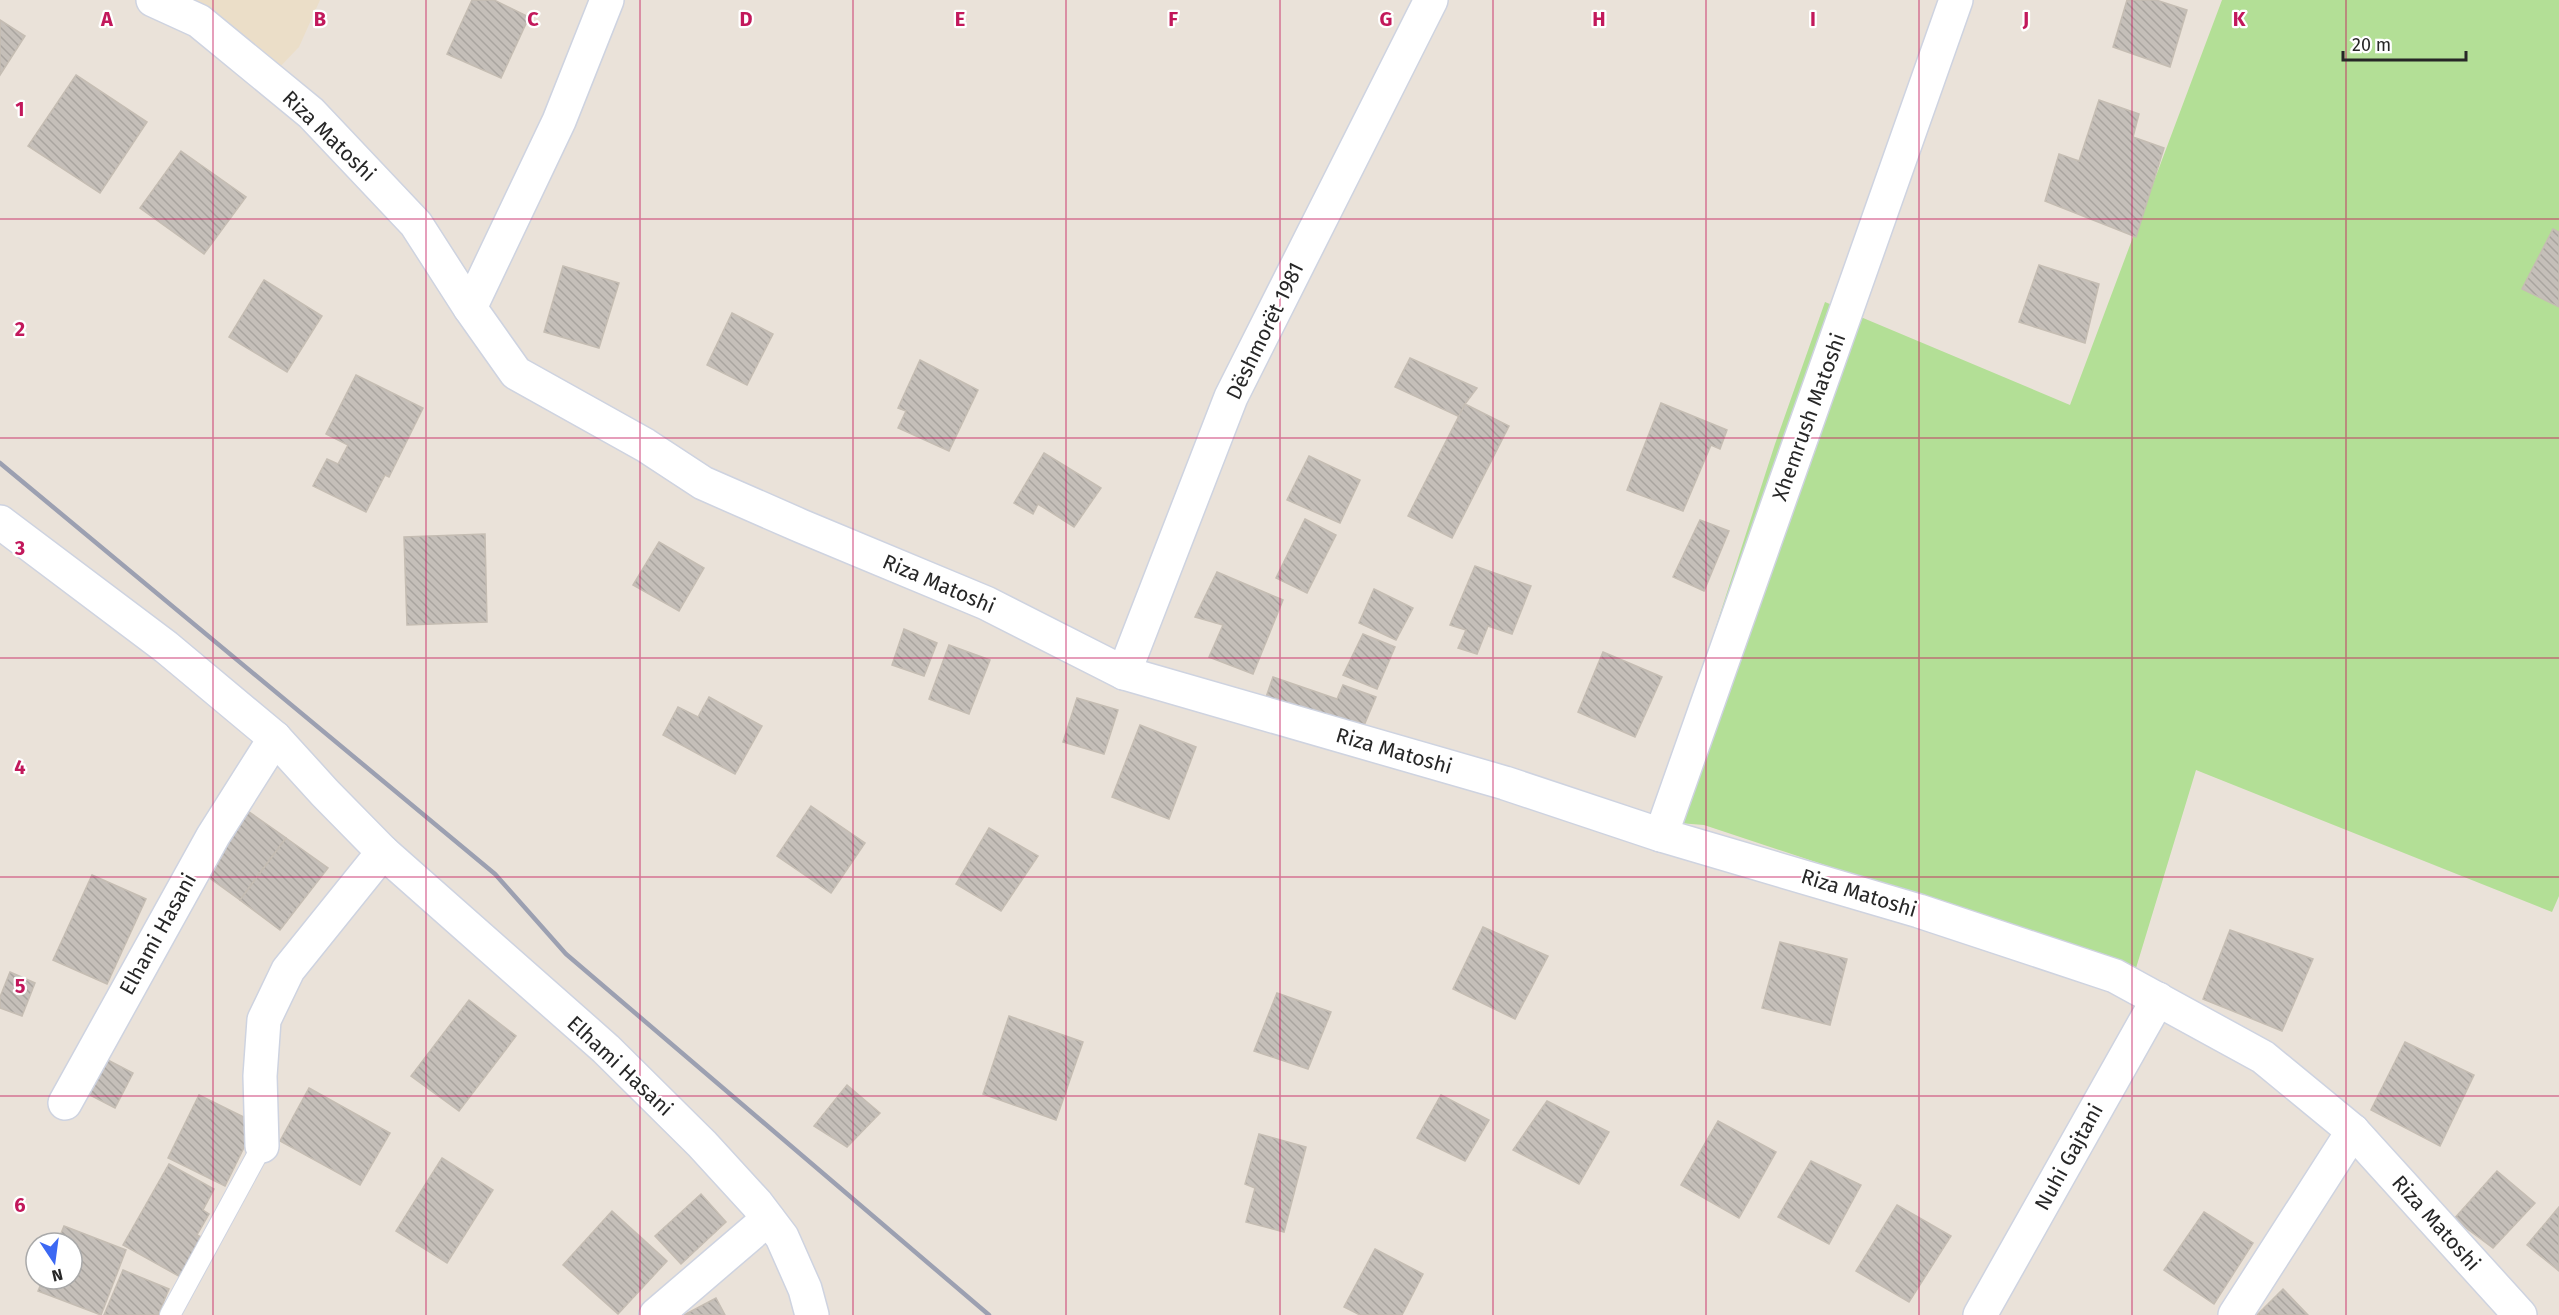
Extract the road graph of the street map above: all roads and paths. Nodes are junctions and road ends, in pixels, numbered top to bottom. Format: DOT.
graph roads {
  1 [pos="153,0"];
  2 [pos="606,0"];
  3 [pos="1431,0"];
  4 [pos="1956,0"];
  5 [pos="470,308"];
  6 [pos="0,522"];
  7 [pos="1124,673"];
  8 [pos="275,738"];
  9 [pos="1661,834"];
  10 [pos="383,852"];
  11 [pos="2158,999"];
  12 [pos="65,1103"];
  13 [pos="2353,1131"];
  14 [pos="262,1146"];
  15 [pos="768,1219"];
  16 [pos="170,1315"];
  17 [pos="656,1315"];
  18 [pos="812,1315"];
  19 [pos="1980,1315"];
  20 [pos="2235,1315"];
  21 [pos="2520,1315"];
  1 -- 5 [label="street, Riza Matoshi"];
  2 -- 5 [label="street"];
  3 -- 7 [label="street, Dëshmorët 1981"];
  4 -- 9 [label="street, Xhemrush Matoshi"];
  5 -- 7 [label="street, Riza Matoshi"];
  6 -- 8 [label="street, Elhami Hasani"];
  7 -- 9 [label="street, Riza Matoshi"];
  8 -- 10 [label="street, Elhami Hasani"];
  8 -- 12 [label="street, Elhami Hasani"];
  9 -- 11 [label="street, Riza Matoshi"];
  10 -- 14 [label="street"];
  10 -- 15 [label="street, Elhami Hasani"];
  11 -- 13 [label="street, Riza Matoshi"];
  11 -- 19 [label="street, Nuhi Gajtani"];
  13 -- 20 [label="street"];
  13 -- 21 [label="street, Riza Matoshi"];
  14 -- 16 [label="lane"];
  15 -- 17 [label="street"];
  15 -- 18 [label="street, Elhami Hasani"];
}
